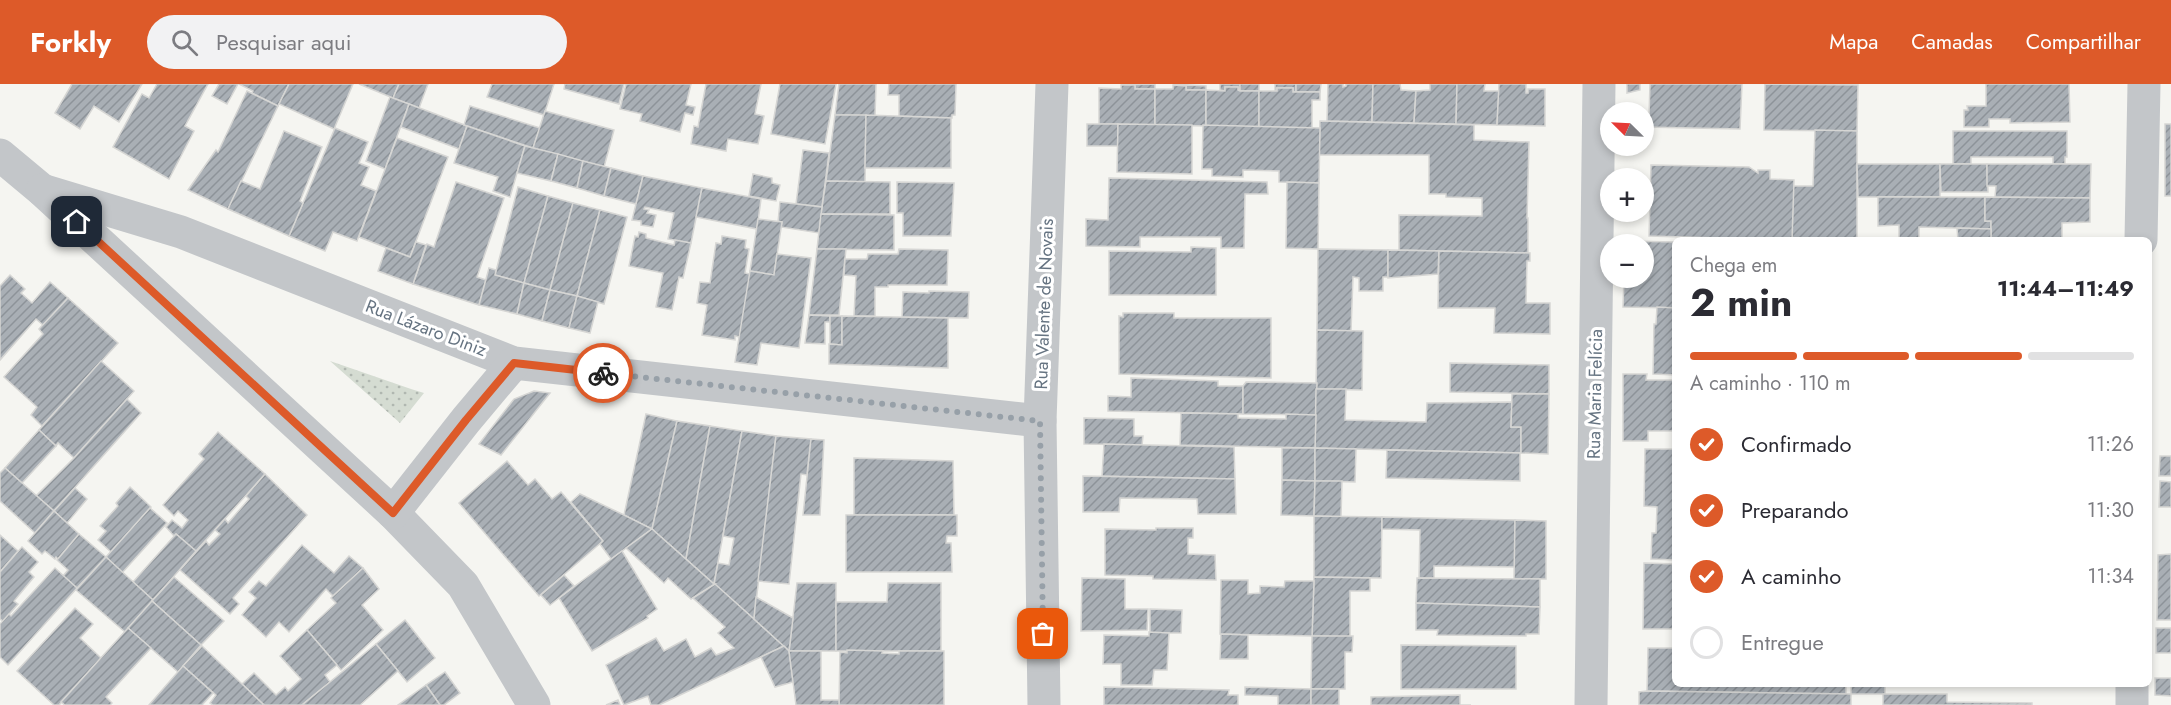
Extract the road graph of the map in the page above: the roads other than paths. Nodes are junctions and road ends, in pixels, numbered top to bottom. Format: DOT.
graph roads {
  1 [pos="1052,84"];
  2 [pos="1599,84"];
  3 [pos="2144,84"];
  4 [pos="0,155"];
  5 [pos="42,190"];
  6 [pos="2141,237"];
  7 [pos="514,363"];
  8 [pos="1040,421"];
  9 [pos="393,513"];
  10 [pos="2132,687"];
  11 [pos="534,705"];
  12 [pos="1044,705"];
  13 [pos="1591,705"];
  14 [pos="2132,705"];
  1 -- 8 [label="street, Rua Valente de Novais"];
  2 -- 13 [label="street, Rua Maria Felícia"];
  3 -- 6 [label="street"];
  4 -- 5 [label="street"];
  5 -- 7 [label="street, Rua Lázaro Diniz"];
  5 -- 9 [label="street"];
  7 -- 8 [label="street, Rua Lázaro Diniz"];
  7 -- 9 [label="street"];
  8 -- 12 [label="street, Rua Valente de Novais"];
  9 -- 11 [label="street"];
  10 -- 14 [label="street"];
}
